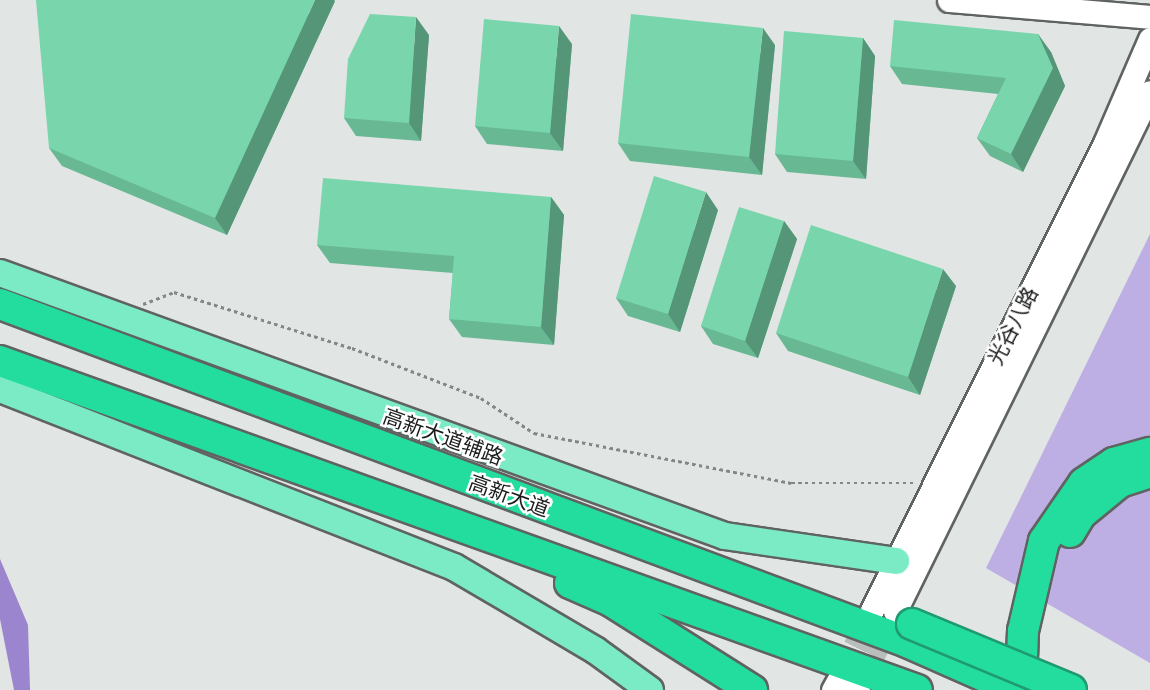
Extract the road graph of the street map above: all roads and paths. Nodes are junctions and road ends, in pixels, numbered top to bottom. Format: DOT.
graph roads {
  1 [pos="949,0"];
  2 [pos="1150,17"];
  3 [pos="1150,39"];
  4 [pos="1150,92"];
  5 [pos="0,273"];
  6 [pos="0,304"];
  7 [pos="111,316"];
  8 [pos="151,332"];
  9 [pos="1,369"];
  10 [pos="247,398"];
  11 [pos="1150,453"];
  12 [pos="264,460"];
  13 [pos="1150,473"];
  14 [pos="935,483"];
  15 [pos="584,524"];
  16 [pos="896,561"];
  17 [pos="569,564"];
  18 [pos="897,622"];
  19 [pos="650,690"];
  20 [pos="752,690"];
  21 [pos="917,690"];
  22 [pos="1019,690"];
  23 [pos="1034,690"];
  24 [pos="1071,690"];
  1 -- 2 [label="street"];
  3 -- 14 [label="street, 光谷八路"];
  4 -- 18 [label="street, 光谷八路"];
  5 -- 7 [label="main road, 高新大道辅路"];
  6 -- 10 [label="highway, 高新大道"];
  7 -- 8 [label="main road, 高新大道辅路"];
  7 -- 14 [label="path"];
  8 -- 10 [label="main road"];
  8 -- 16 [label="main road, 高新大道辅路"];
  9 -- 12 [label="highway, 高新大道"];
  9 -- 19 [label="main road"];
  10 -- 15 [label="highway, 高新大道"];
  11 -- 22 [label="highway"];
  12 -- 17 [label="highway, 高新大道"];
  12 -- 20 [label="highway"];
  13 -- 23 [label="highway"];
  14 -- 16 [label="street, 光谷八路"];
  15 -- 17 [label="highway"];
  15 -- 18 [label="highway, 高新大道"];
  16 -- 18 [label="street, 光谷八路"];
  17 -- 21 [label="highway, 高新大道"];
  18 -- 22 [label="highway"];
  18 -- 24 [label="highway, bridge"];
}
